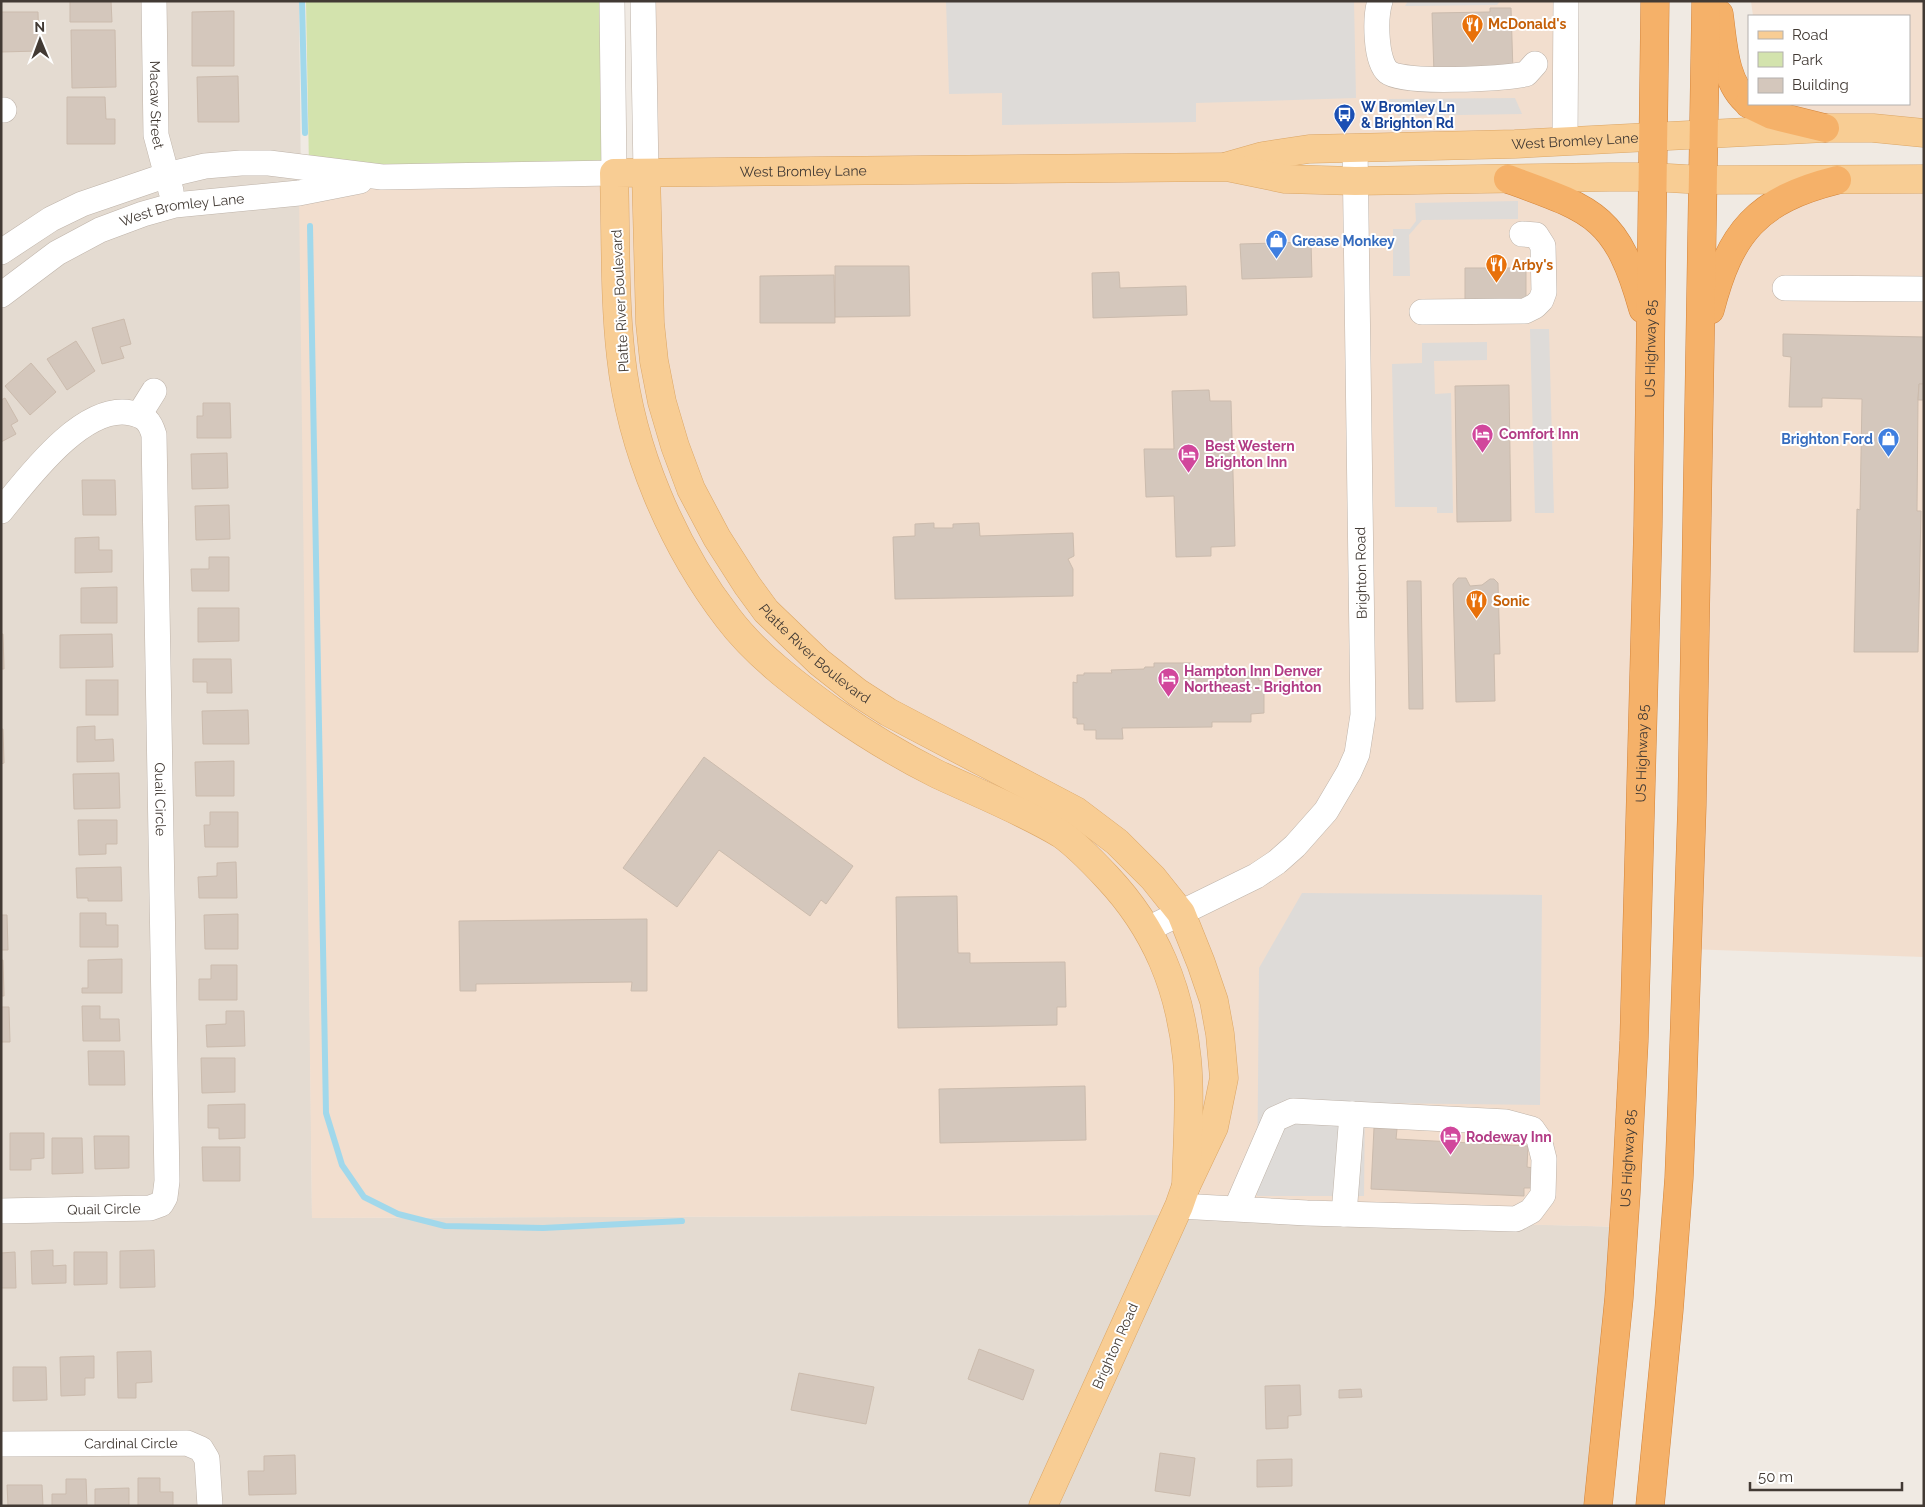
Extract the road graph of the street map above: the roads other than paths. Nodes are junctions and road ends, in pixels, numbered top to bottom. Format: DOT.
graph roads {
  1 [pos="154,1"];
  2 [pos="612,1"];
  3 [pos="643,1"];
  4 [pos="1380,1"];
  5 [pos="1390,1"];
  6 [pos="1566,1"];
  7 [pos="1655,1"];
  8 [pos="1706,1"];
  9 [pos="1718,1"];
  10 [pos="1535,64"];
  11 [pos="1401,76"];
  12 [pos="1748,103"];
  13 [pos="1751,105"];
  14 [pos="1825,128"];
  15 [pos="1703,133"];
  16 [pos="1924,133"];
  17 [pos="1652,138"];
  18 [pos="1566,141"];
  19 [pos="1355,147"];
  20 [pos="1227,166"];
  21 [pos="614,173"];
  22 [pos="646,173"];
  23 [pos="166,174"];
  24 [pos="382,177"];
  25 [pos="1652,177"];
  26 [pos="1508,179"];
  27 [pos="1924,179"];
  28 [pos="1702,180"];
  29 [pos="1837,180"];
  30 [pos="1355,181"];
  31 [pos="175,205"];
  32 [pos="1522,234"];
  33 [pos="1,252"];
  34 [pos="1785,288"];
  35 [pos="1924,289"];
  36 [pos="1,295"];
  37 [pos="1422,312"];
  38 [pos="1650,336"];
  39 [pos="1701,354"];
  40 [pos="154,391"];
  41 [pos="139,415"];
  42 [pos="1,511"];
  43 [pos="921,730"];
  44 [pos="949,745"];
  45 [pos="907,758"];
  46 [pos="936,773"];
  47 [pos="1181,914"];
  48 [pos="1148,929"];
  49 [pos="1352,1114"];
  50 [pos="1182,1196"];
  51 [pos="1236,1209"];
  52 [pos="1,1211"];
  53 [pos="1344,1214"];
  54 [pos="1,1444"];
  55 [pos="210,1506"];
  56 [pos="1043,1506"];
  57 [pos="1598,1506"];
  58 [pos="1650,1506"];
  1 -- 23 [label="street, Macaw Street"];
  2 -- 21 [label="street, Platte River Boulevard"];
  3 -- 22 [label="street, Platte River Boulevard"];
  4 -- 11 [label="street"];
  5 -- 11 [label="street"];
  6 -- 18 [label="street"];
  7 -- 17 [label="highway, US Highway 85"];
  8 -- 15 [label="highway"];
  9 -- 12 [label="highway"];
  10 -- 11 [label="street"];
  13 -- 14 [label="highway"];
  14 -- 15 [label="main road, West Bromley Lane"];
  14 -- 16 [label="main road, West Bromley Lane"];
  15 -- 17 [label="main road, West Bromley Lane"];
  15 -- 28 [label="highway"];
  17 -- 18 [label="main road, West Bromley Lane"];
  17 -- 25 [label="highway, US Highway 85"];
  18 -- 19 [label="main road, West Bromley Lane"];
  19 -- 20 [label="main road, West Bromley Lane"];
  19 -- 30 [label="street, Brighton Road"];
  20 -- 22 [label="main road, West Bromley Lane"];
  20 -- 30 [label="main road, West Bromley Lane"];
  21 -- 22 [label="main road, West Bromley Lane"];
  21 -- 24 [label="street, West Bromley Lane"];
  21 -- 45 [label="main road, Platte River Boulevard"];
  22 -- 43 [label="main road, Platte River Boulevard"];
  23 -- 24 [label="street, West Bromley Lane"];
  23 -- 31 [label="street, Macaw Street"];
  23 -- 33 [label="street, West Bromley Lane"];
  24 -- 31 [label="street, West Bromley Lane"];
  25 -- 26 [label="main road, West Bromley Lane"];
  25 -- 28 [label="main road, West Bromley Lane"];
  25 -- 38 [label="highway, US Highway 85"];
  26 -- 30 [label="main road, West Bromley Lane"];
  26 -- 38 [label="highway"];
  27 -- 29 [label="main road, West Bromley Lane"];
  28 -- 29 [label="main road, West Bromley Lane"];
  28 -- 39 [label="highway"];
  29 -- 39 [label="highway"];
  30 -- 47 [label="street, Brighton Road"];
  31 -- 36 [label="street, West Bromley Lane"];
  32 -- 37 [label="street"];
  34 -- 35 [label="street"];
  38 -- 57 [label="highway, US Highway 85"];
  39 -- 58 [label="highway"];
  40 -- 41 [label="street"];
  41 -- 42 [label="street"];
  41 -- 52 [label="street, Quail Circle"];
  43 -- 44 [label="main road, Platte River Boulevard"];
  43 -- 45 [label="street"];
  44 -- 46 [label="street"];
  44 -- 47 [label="main road, Platte River Boulevard"];
  45 -- 46 [label="main road, Platte River Boulevard"];
  46 -- 48 [label="main road, Platte River Boulevard"];
  47 -- 48 [label="street, Brighton Road"];
  47 -- 50 [label="main road, Brighton Road"];
  48 -- 50 [label="main road, Brighton Road"];
  49 -- 51 [label="street"];
  49 -- 53 [label="street"];
  49 -- 53 [label="street"];
  50 -- 51 [label="street"];
  50 -- 56 [label="main road, Brighton Road"];
  51 -- 53 [label="street"];
  54 -- 55 [label="street, Cardinal Circle"];
}
